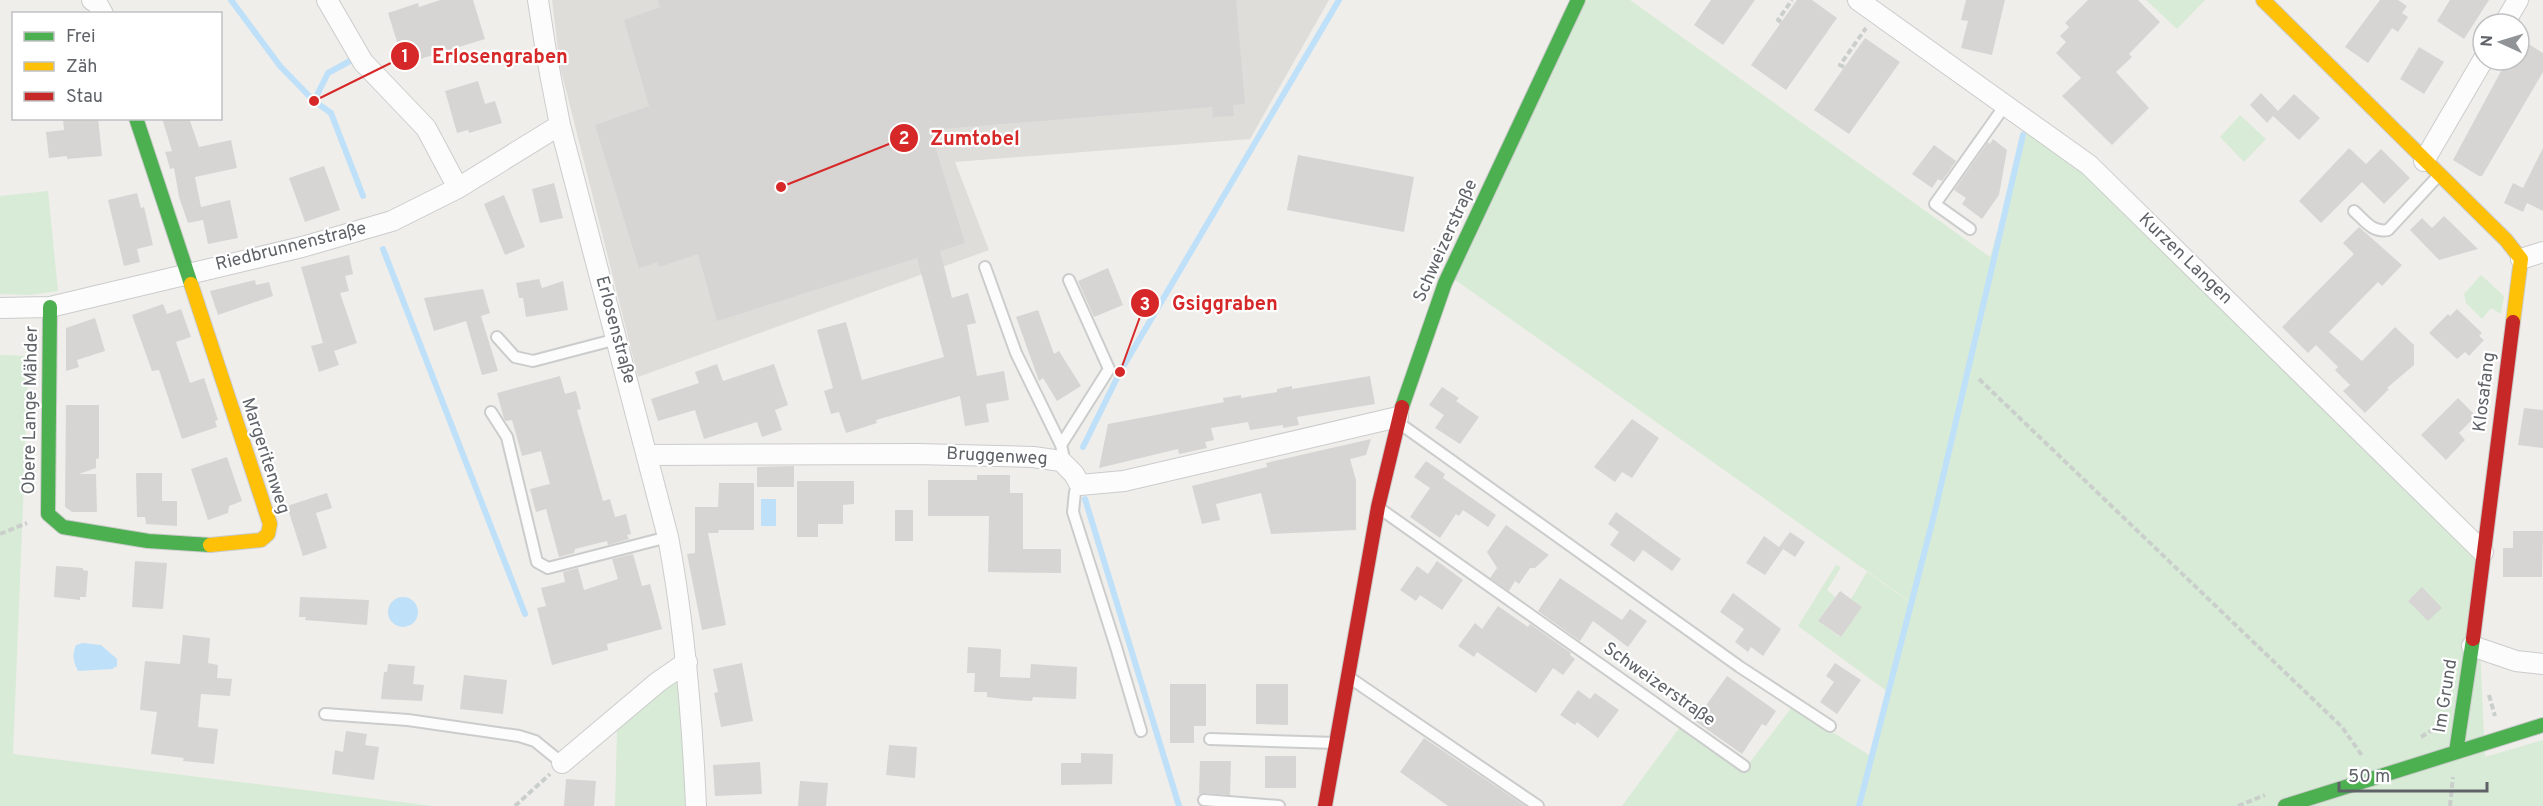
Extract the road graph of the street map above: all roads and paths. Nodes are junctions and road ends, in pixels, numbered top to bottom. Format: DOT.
graph roads {
  1 [pos="92,0"];
  2 [pos="327,0"];
  3 [pos="538,0"];
  4 [pos="1578,0"];
  5 [pos="1792,0"];
  6 [pos="1858,0"];
  7 [pos="2262,0"];
  8 [pos="102,12"];
  9 [pos="1876,13"];
  10 [pos="1781,22"];
  11 [pos="1844,67"];
  12 [pos="2476,72"];
  13 [pos="2006,104"];
  14 [pos="137,120"];
  15 [pos="560,125"];
  16 [pos="2424,161"];
  17 [pos="2439,175"];
  18 [pos="458,188"];
  19 [pos="2354,211"];
  20 [pos="1970,229"];
  21 [pos="2543,252"];
  22 [pos="2521,259"];
  23 [pos="985,267"];
  24 [pos="188,273"];
  25 [pos="1069,280"];
  26 [pos="50,307"];
  27 [pos="0,308"];
  28 [pos="497,337"];
  29 [pos="617,339"];
  30 [pos="1979,379"];
  31 [pos="491,412"];
  32 [pos="1398,419"];
  33 [pos="1061,453"];
  34 [pos="648,455"];
  35 [pos="1080,485"];
  36 [pos="1378,507"];
  37 [pos="48,514"];
  38 [pos="0,534"];
  39 [pos="668,537"];
  40 [pos="2483,552"];
  41 [pos="2472,646"];
  42 [pos="687,662"];
  43 [pos="2543,664"];
  44 [pos="1348,676"];
  45 [pos="325,714"];
  46 [pos="2441,723"];
  47 [pos="2543,725"];
  48 [pos="1830,726"];
  49 [pos="1141,731"];
  50 [pos="2420,738"];
  51 [pos="1210,739"];
  52 [pos="1336,743"];
  53 [pos="2456,752"];
  54 [pos="2372,753"];
  55 [pos="2362,756"];
  56 [pos="2352,760"];
  57 [pos="562,763"];
  58 [pos="1744,766"];
  59 [pos="2370,779"];
  60 [pos="2270,793"];
  61 [pos="1204,800"];
  62 [pos="515,806"];
  63 [pos="696,806"];
  64 [pos="1279,806"];
  65 [pos="1325,806"];
  66 [pos="1538,806"];
  67 [pos="2238,806"];
  68 [pos="2285,806"];
  1 -- 8 [label="street"];
  2 -- 18 [label="street"];
  3 -- 15 [label="street, Erlosenstraße"];
  4 -- 32 [label="street, Schweizerstraße"];
  5 -- 10 [label="path"];
  6 -- 9 [label="street, Kurzen Langen"];
  7 -- 16 [label="street"];
  9 -- 11 [label="path"];
  9 -- 13 [label="street, Kurzen Langen"];
  12 -- 16 [label="street"];
  13 -- 20 [label="lane"];
  13 -- 40 [label="street, Kurzen Langen"];
  14 -- 24 [label="street"];
  15 -- 18 [label="street, Riedbrunnenstraße"];
  15 -- 29 [label="street, Erlosenstraße"];
  16 -- 17 [label="street"];
  17 -- 19 [label="lane"];
  17 -- 22 [label="street"];
  18 -- 24 [label="street, Riedbrunnenstraße"];
  21 -- 22 [label="street"];
  22 -- 40 [label="street, Klosafang"];
  23 -- 33 [label="lane"];
  24 -- 26 [label="street, Riedbrunnenstraße"];
  24 -- 37 [label="street, Margeritenweg"];
  25 -- 33 [label="lane"];
  26 -- 27 [label="street, Riedbrunnenstraße"];
  26 -- 37 [label="street, Obere Lange Mähder"];
  28 -- 29 [label="lane"];
  29 -- 34 [label="street, Erlosenstraße"];
  30 -- 55 [label="path"];
  31 -- 39 [label="lane"];
  32 -- 35 [label="street"];
  32 -- 36 [label="street, Schweizerstraße"];
  32 -- 48 [label="lane"];
  33 -- 34 [label="street, Bruggenweg"];
  33 -- 35 [label="street, Bruggenweg"];
  34 -- 39 [label="street, Erlosenstraße"];
  35 -- 49 [label="lane"];
  36 -- 44 [label="street, Schweizerstraße"];
  36 -- 58 [label="lane, Schweizerstraße"];
  37 -- 38 [label="path"];
  39 -- 42 [label="street, Erlosenstraße"];
  40 -- 41 [label="street, Klosafang"];
  41 -- 43 [label="street"];
  41 -- 53 [label="street, Im Grund"];
  42 -- 57 [label="street"];
  42 -- 63 [label="street, Erlosenstraße"];
  44 -- 52 [label="street, Schweizerstraße"];
  44 -- 66 [label="lane"];
  45 -- 57 [label="lane"];
  46 -- 50 [label="path"];
  47 -- 53 [label="street"];
  51 -- 52 [label="lane"];
  52 -- 65 [label="street, Schweizerstraße"];
  53 -- 59 [label="street"];
  54 -- 55 [label="path"];
  55 -- 56 [label="path"];
  55 -- 59 [label="path"];
  57 -- 62 [label="path"];
  59 -- 68 [label="street"];
  60 -- 67 [label="path"];
  61 -- 64 [label="lane"];
}
